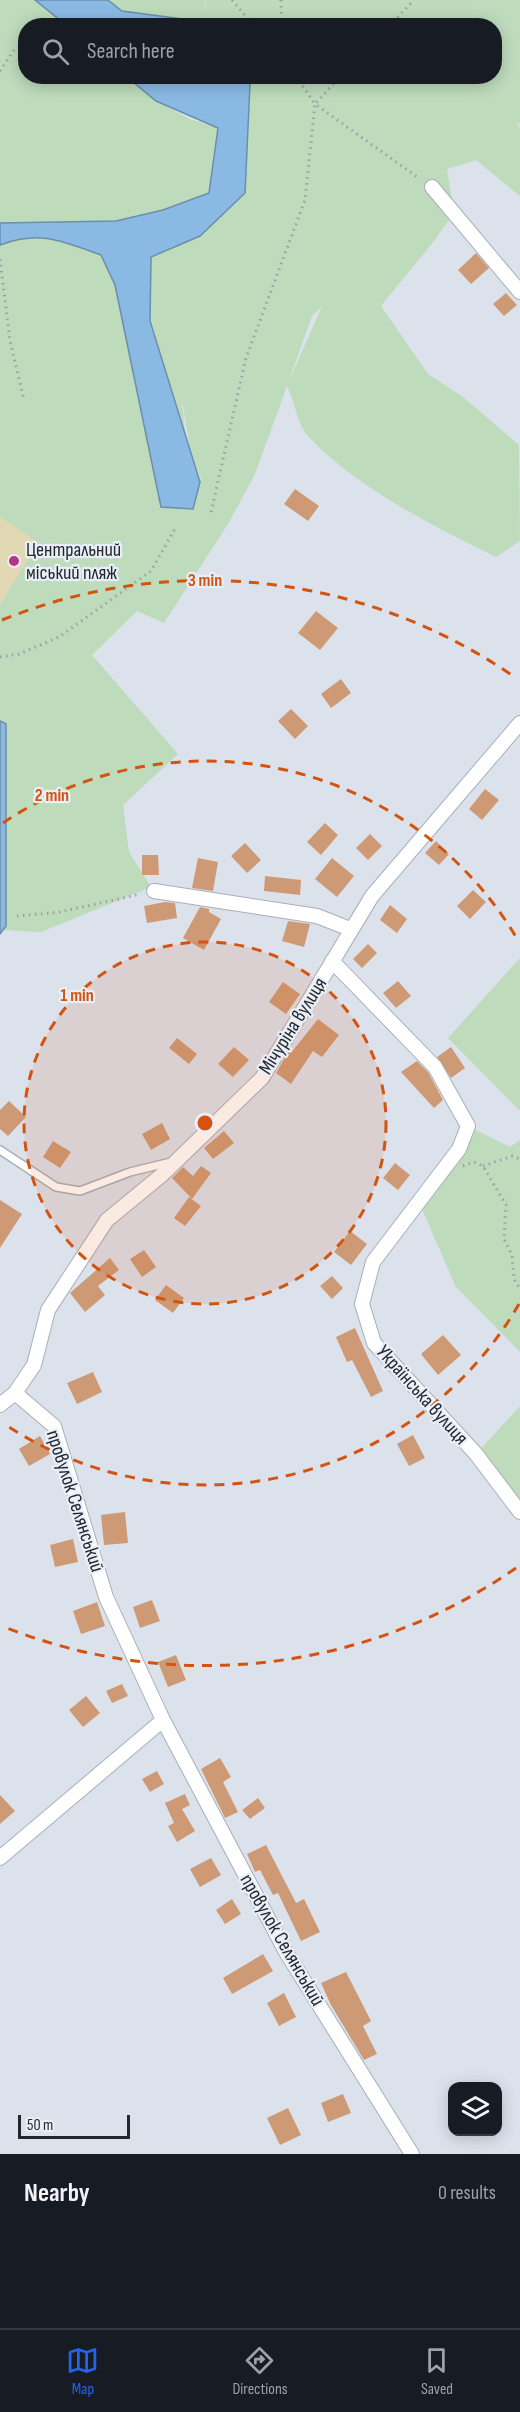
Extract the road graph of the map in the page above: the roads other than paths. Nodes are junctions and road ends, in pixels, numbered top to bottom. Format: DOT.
graph roads {
  1 [pos="432,187"];
  2 [pos="520,292"];
  3 [pos="520,723"];
  4 [pos="154,891"];
  5 [pos="350,929"];
  6 [pos="332,961"];
  7 [pos="0,1150"];
  8 [pos="177,1161"];
  9 [pos="15,1393"];
  10 [pos="0,1405"];
  11 [pos="520,1512"];
  12 [pos="163,1720"];
  13 [pos="0,1857"];
  14 [pos="412,2154"];
  1 -- 2 [label="street"];
  3 -- 5 [label="street, Мічуріна вулиця"];
  4 -- 5 [label="street"];
  5 -- 6 [label="street, Мічуріна вулиця"];
  6 -- 8 [label="street, Мічуріна вулиця"];
  6 -- 11 [label="street, Українська вулиця"];
  7 -- 8 [label="lane"];
  8 -- 9 [label="street, Мічуріна вулиця"];
  9 -- 10 [label="street, Мічуріна вулиця"];
  9 -- 12 [label="street, провулок Селянський"];
  12 -- 13 [label="street"];
  12 -- 14 [label="street, провулок Селянський"];
}
